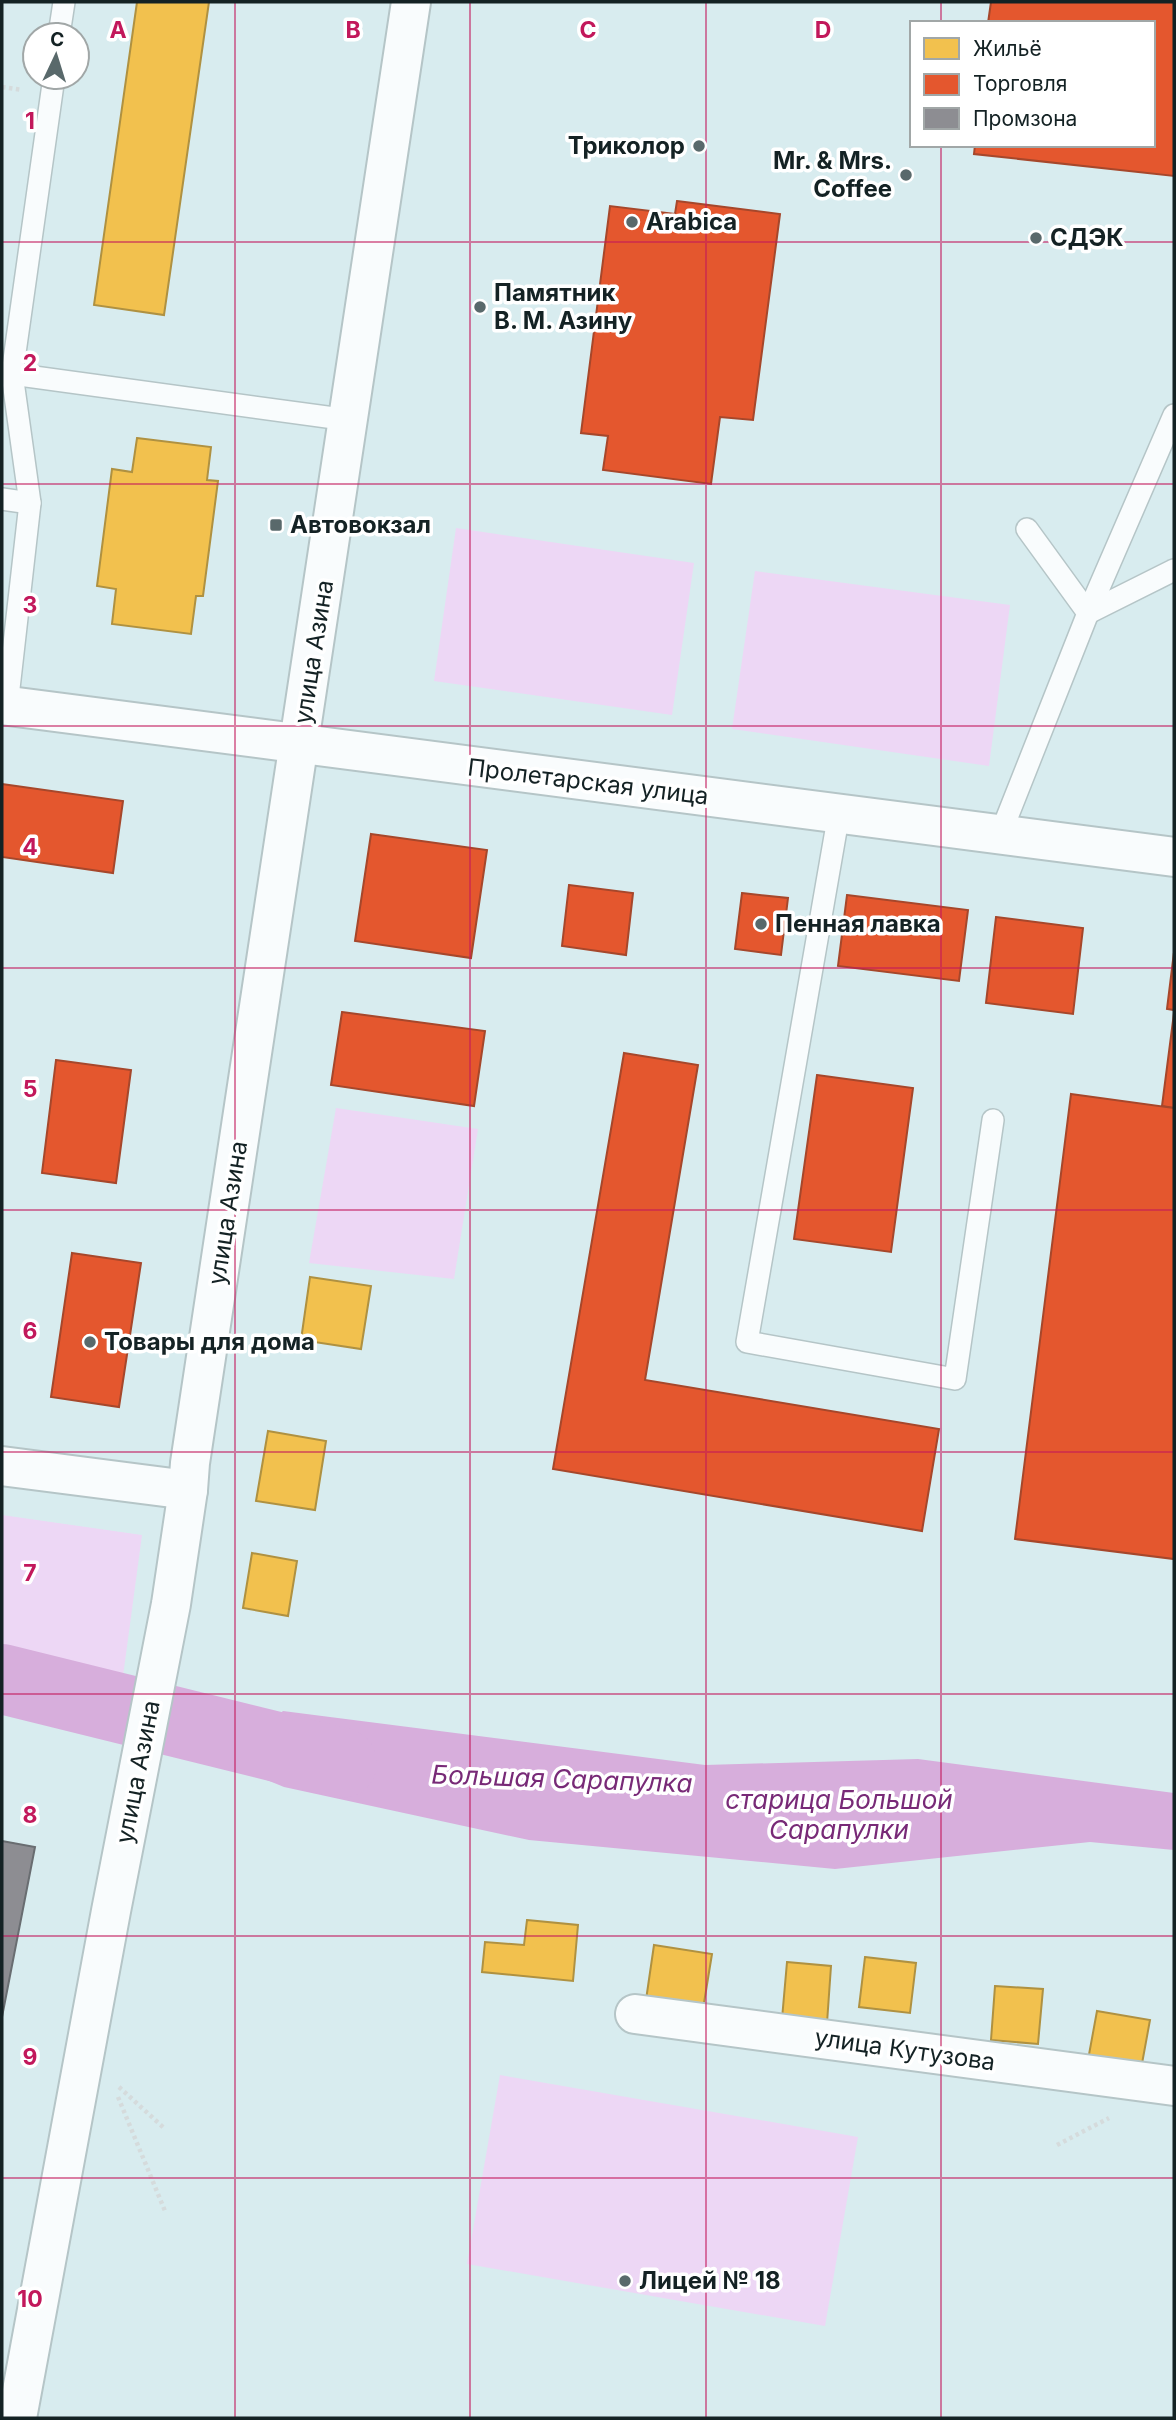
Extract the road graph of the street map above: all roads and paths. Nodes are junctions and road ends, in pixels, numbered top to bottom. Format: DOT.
graph roads {
  1 [pos="64,2"];
  2 [pos="411,2"];
  3 [pos="62,21"];
  4 [pos="52,91"];
  5 [pos="12,374"];
  6 [pos="1174,415"];
  7 [pos="349,420"];
  8 [pos="2,499"];
  9 [pos="30,503"];
  10 [pos="1027,529"];
  11 [pos="1174,570"];
  12 [pos="1088,614"];
  13 [pos="4,705"];
  14 [pos="300,744"];
  15 [pos="839,813"];
  16 [pos="1000,835"];
  17 [pos="1174,857"];
  18 [pos="993,1120"];
  19 [pos="2,1466"];
  20 [pos="188,1490"];
  21 [pos="635,2014"];
  22 [pos="1174,2086"];
  23 [pos="164,2128"];
  24 [pos="165,2211"];
  25 [pos="17,2418"];
  1 -- 3 [label="lane"];
  2 -- 7 [label="main road, улица Азина"];
  4 -- 5 [label="lane"];
  5 -- 7 [label="lane"];
  5 -- 9 [label="lane"];
  6 -- 12 [label="lane"];
  7 -- 14 [label="main road, улица Азина"];
  8 -- 9 [label="lane"];
  9 -- 13 [label="lane"];
  10 -- 12 [label="lane"];
  11 -- 12 [label="lane"];
  12 -- 16 [label="lane"];
  13 -- 14 [label="main road, Пролетарская улица"];
  14 -- 15 [label="main road, Пролетарская улица"];
  14 -- 20 [label="main road, улица Азина"];
  15 -- 16 [label="main road, Пролетарская улица"];
  15 -- 18 [label="lane"];
  16 -- 17 [label="main road, Пролетарская улица"];
  19 -- 20 [label="main road"];
  20 -- 25 [label="main road, улица Азина"];
  21 -- 22 [label="main road, улица Кутузова"];
  23 -- 24 [label="path"];
}
